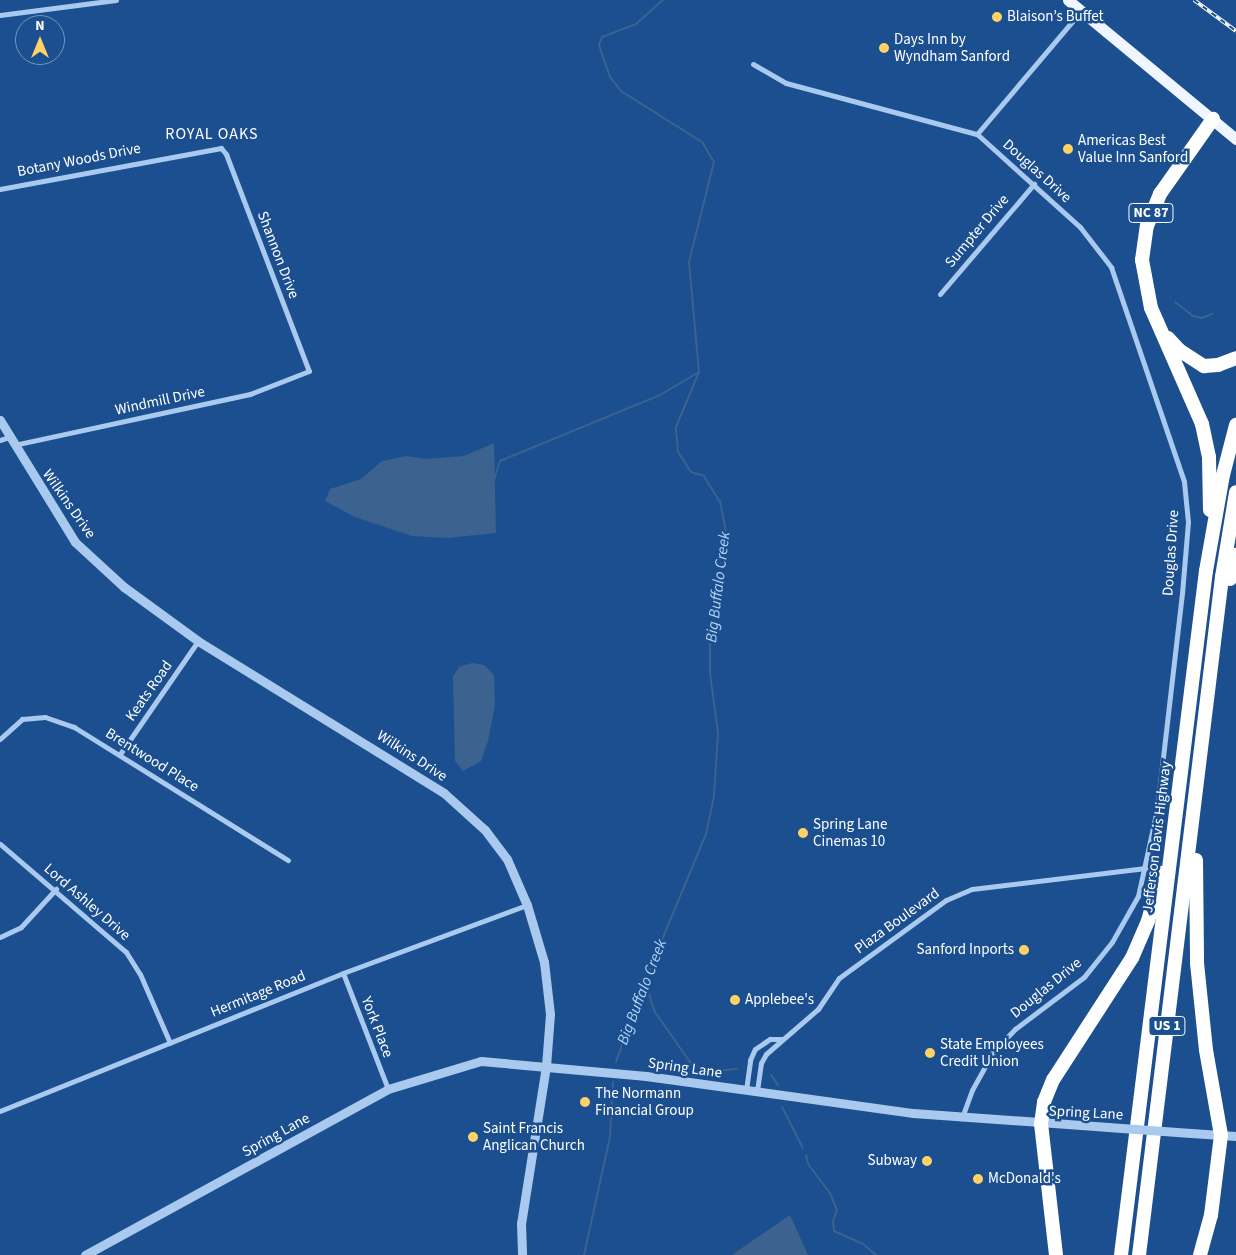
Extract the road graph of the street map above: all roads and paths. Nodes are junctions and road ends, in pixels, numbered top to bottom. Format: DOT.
graph roads {
  1 [pos="116,0"];
  2 [pos="1068,0"];
  3 [pos="1081,10"];
  4 [pos="0,15"];
  5 [pos="753,64"];
  6 [pos="1213,119"];
  7 [pos="976,134"];
  8 [pos="1236,138"];
  9 [pos="221,148"];
  10 [pos="1034,184"];
  11 [pos="0,188"];
  12 [pos="940,294"];
  13 [pos="1158,322"];
  14 [pos="1236,358"];
  15 [pos="309,371"];
  16 [pos="0,420"];
  17 [pos="1236,425"];
  18 [pos="7,441"];
  19 [pos="1236,492"];
  20 [pos="1212,530"];
  21 [pos="1236,555"];
  22 [pos="1219,607"];
  23 [pos="198,641"];
  24 [pos="0,739"];
  25 [pos="120,754"];
  26 [pos="1196,798"];
  27 [pos="1173,839"];
  28 [pos="0,844"];
  29 [pos="288,860"];
  30 [pos="1146,868"];
  31 [pos="56,889"];
  32 [pos="527,905"];
  33 [pos="0,937"];
  34 [pos="343,973"];
  35 [pos="782,1038"];
  36 [pos="170,1043"];
  37 [pos="546,1066"];
  38 [pos="388,1090"];
  39 [pos="746,1090"];
  40 [pos="756,1091"];
  41 [pos="0,1111"];
  42 [pos="962,1118"];
  43 [pos="1041,1124"];
  44 [pos="1221,1135"];
  45 [pos="1236,1136"];
  46 [pos="85,1255"];
  47 [pos="522,1255"];
  48 [pos="1056,1255"];
  49 [pos="1122,1255"];
  50 [pos="1139,1255"];
  51 [pos="1200,1255"];
  1 -- 4 [label="street"];
  2 -- 3 [label="main road"];
  3 -- 6 [label="main road"];
  3 -- 7 [label="street"];
  5 -- 7 [label="street, Douglas Drive"];
  6 -- 8 [label="main road"];
  6 -- 13 [label="highway, NC 87"];
  7 -- 10 [label="street, Douglas Drive"];
  9 -- 11 [label="street, Botany Woods Drive"];
  9 -- 15 [label="street, Shannon Drive"];
  10 -- 12 [label="street, Sumpter Drive"];
  10 -- 30 [label="street, Douglas Drive"];
  13 -- 14 [label="highway, NC 87"];
  13 -- 20 [label="highway"];
  15 -- 18 [label="street, Windmill Drive"];
  16 -- 18 [label="street, Wilkins Drive"];
  17 -- 20 [label="highway, Jefferson Davis Highway / US 1"];
  18 -- 23 [label="street, Wilkins Drive"];
  19 -- 22 [label="highway, US 1"];
  20 -- 27 [label="highway, Jefferson Davis Highway / US 1"];
  21 -- 22 [label="highway"];
  22 -- 26 [label="highway, US 1"];
  23 -- 25 [label="street, Keats Road"];
  23 -- 32 [label="street, Wilkins Drive"];
  24 -- 25 [label="street, Brentwood Place"];
  25 -- 29 [label="street, Brentwood Place"];
  26 -- 44 [label="highway"];
  26 -- 50 [label="highway, US 1"];
  27 -- 43 [label="highway"];
  27 -- 49 [label="highway, Jefferson Davis Highway / US 1"];
  28 -- 31 [label="street, Lord Ashley Drive"];
  30 -- 35 [label="street, Plaza Boulevard"];
  30 -- 42 [label="street, Douglas Drive"];
  31 -- 33 [label="street"];
  31 -- 36 [label="street, Lord Ashley Drive"];
  32 -- 34 [label="street, Hermitage Road"];
  32 -- 37 [label="street, Wilkins Drive"];
  34 -- 36 [label="street, Hermitage Road"];
  34 -- 38 [label="street, York Place"];
  35 -- 39 [label="street, Plaza Boulevard"];
  35 -- 40 [label="street, Plaza Boulevard"];
  36 -- 41 [label="street, Hermitage Road"];
  37 -- 38 [label="street, Spring Lane"];
  37 -- 39 [label="street, Spring Lane"];
  37 -- 47 [label="street, Wilkins Drive"];
  38 -- 46 [label="street, Spring Lane"];
  39 -- 40 [label="street, Spring Lane"];
  40 -- 42 [label="street, Spring Lane"];
  42 -- 43 [label="street, Spring Lane"];
  43 -- 44 [label="street, Spring Lane, bridge"];
  43 -- 48 [label="highway"];
  44 -- 45 [label="street, Spring Lane"];
  44 -- 51 [label="highway"];
}
